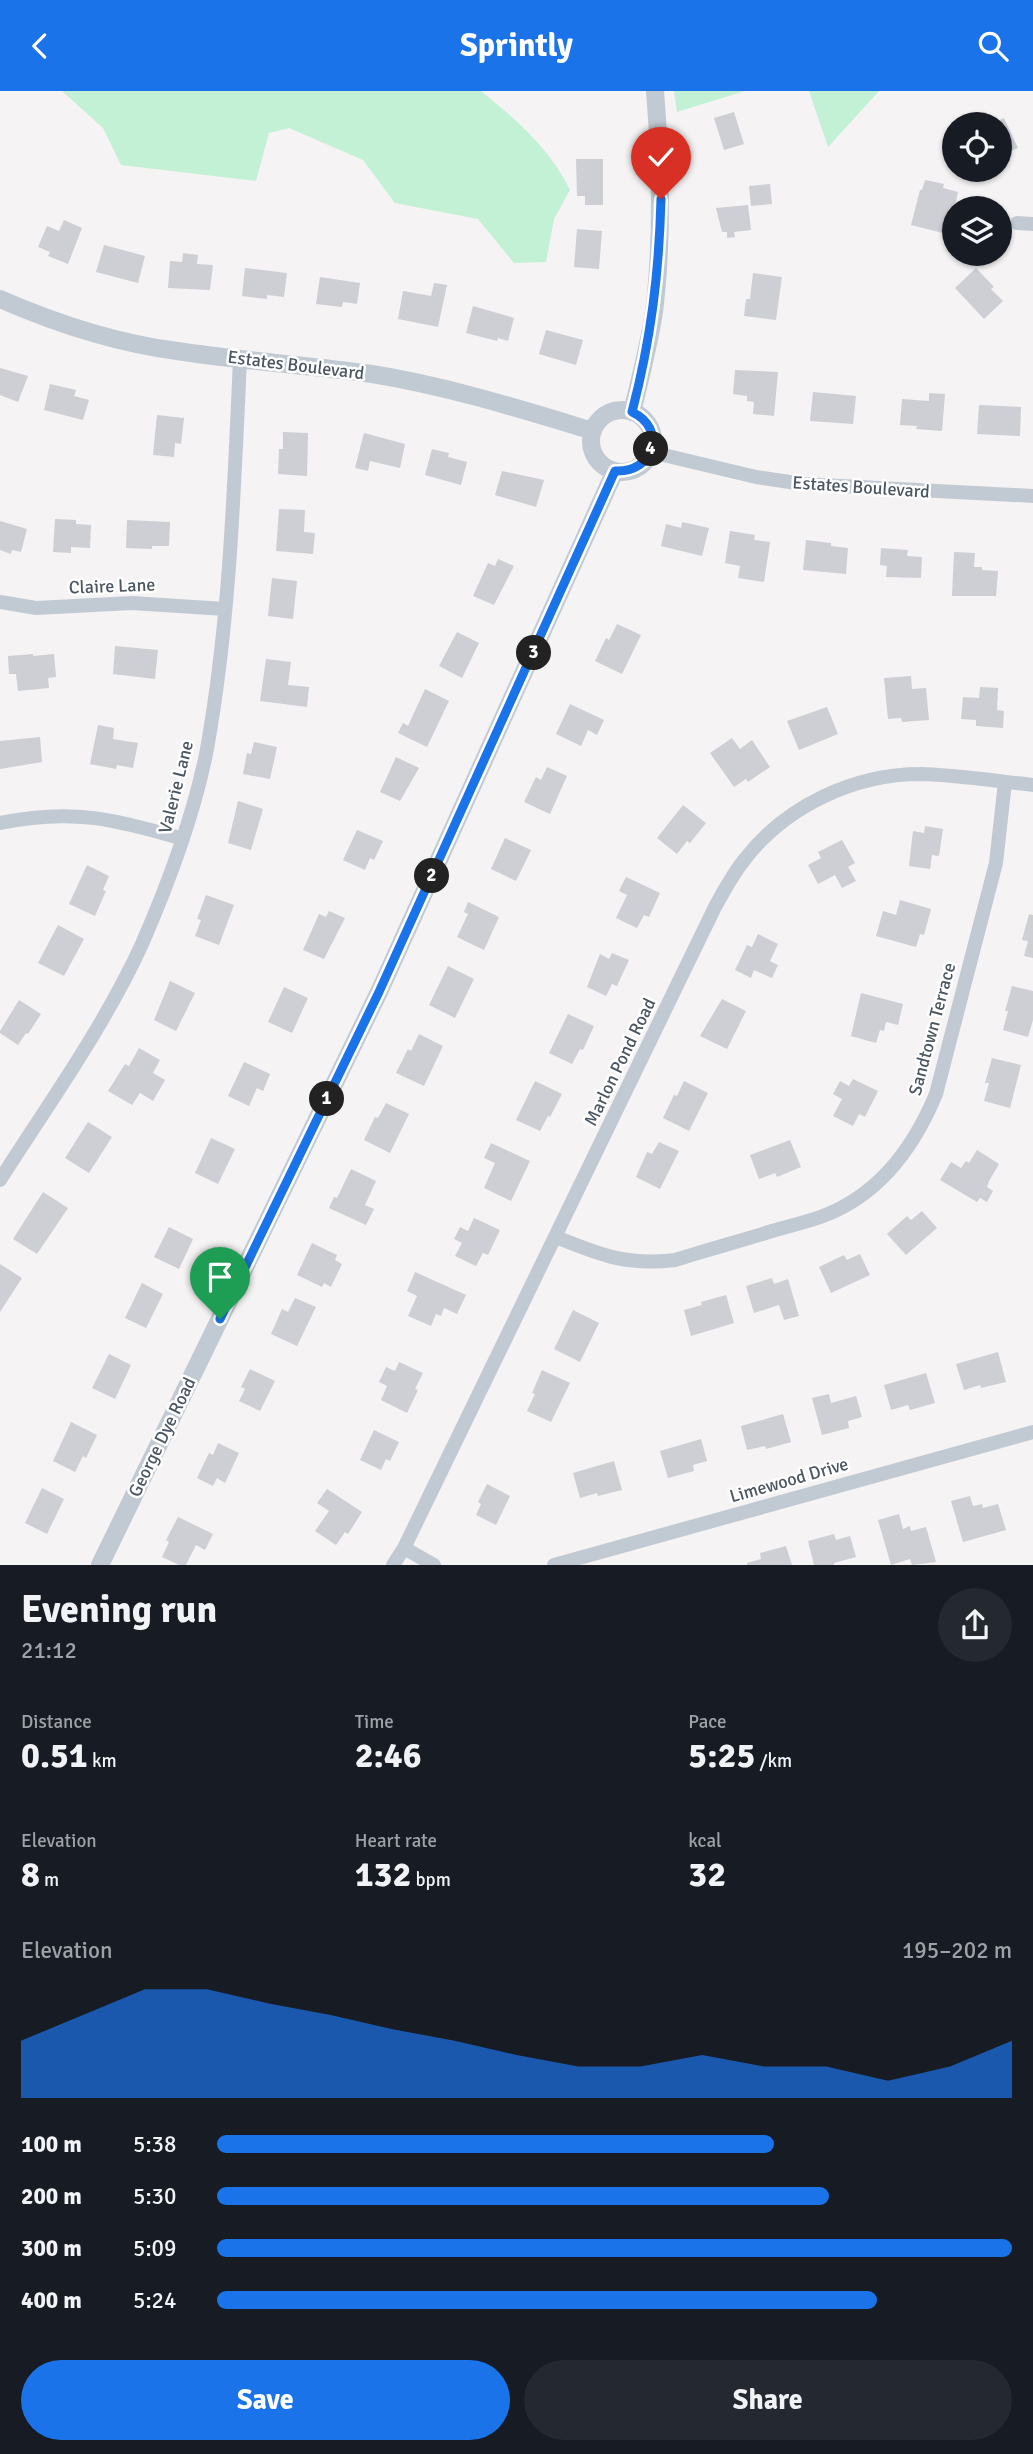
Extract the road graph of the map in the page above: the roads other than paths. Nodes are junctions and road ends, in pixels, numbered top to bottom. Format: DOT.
graph roads {
  1 [pos="655,91"];
  2 [pos="1017,223"];
  3 [pos="1033,224"];
  4 [pos="0,299"];
  5 [pos="240,359"];
  6 [pos="632,412"];
  7 [pos="593,431"];
  8 [pos="651,452"];
  9 [pos="615,471"];
  10 [pos="1033,496"];
  11 [pos="0,603"];
  12 [pos="225,609"];
  13 [pos="1005,782"];
  14 [pos="1033,785"];
  15 [pos="0,823"];
  16 [pos="183,839"];
  17 [pos="0,1180"];
  18 [pos="556,1237"];
  19 [pos="1033,1432"];
  20 [pos="404,1548"];
  21 [pos="575,1562"];
  22 [pos="100,1565"];
  23 [pos="393,1565"];
  24 [pos="434,1565"];
  25 [pos="554,1565"];
  1 -- 6 [label="street"];
  2 -- 3 [label="street"];
  4 -- 5 [label="street, Estates Boulevard"];
  5 -- 7 [label="street, Estates Boulevard"];
  5 -- 12 [label="street, Valerie Lane"];
  6 -- 7 [label="street"];
  6 -- 8 [label="street"];
  7 -- 9 [label="street"];
  8 -- 9 [label="street"];
  8 -- 10 [label="street, Estates Boulevard"];
  9 -- 22 [label="street, George Dye Road"];
  11 -- 12 [label="street, Claire Lane"];
  12 -- 16 [label="street, Valerie Lane"];
  13 -- 14 [label="street, Marlon Pond Road"];
  13 -- 18 [label="street, Marlon Pond Road"];
  13 -- 18 [label="street, Sandtown Terrace"];
  15 -- 16 [label="street"];
  16 -- 17 [label="street, Valerie Lane"];
  18 -- 20 [label="street, Marlon Pond Road"];
  19 -- 21 [label="street, Limewood Drive"];
  20 -- 23 [label="street, Marlon Pond Road"];
  20 -- 24 [label="street"];
  21 -- 25 [label="street, Limewood Drive"];
}
